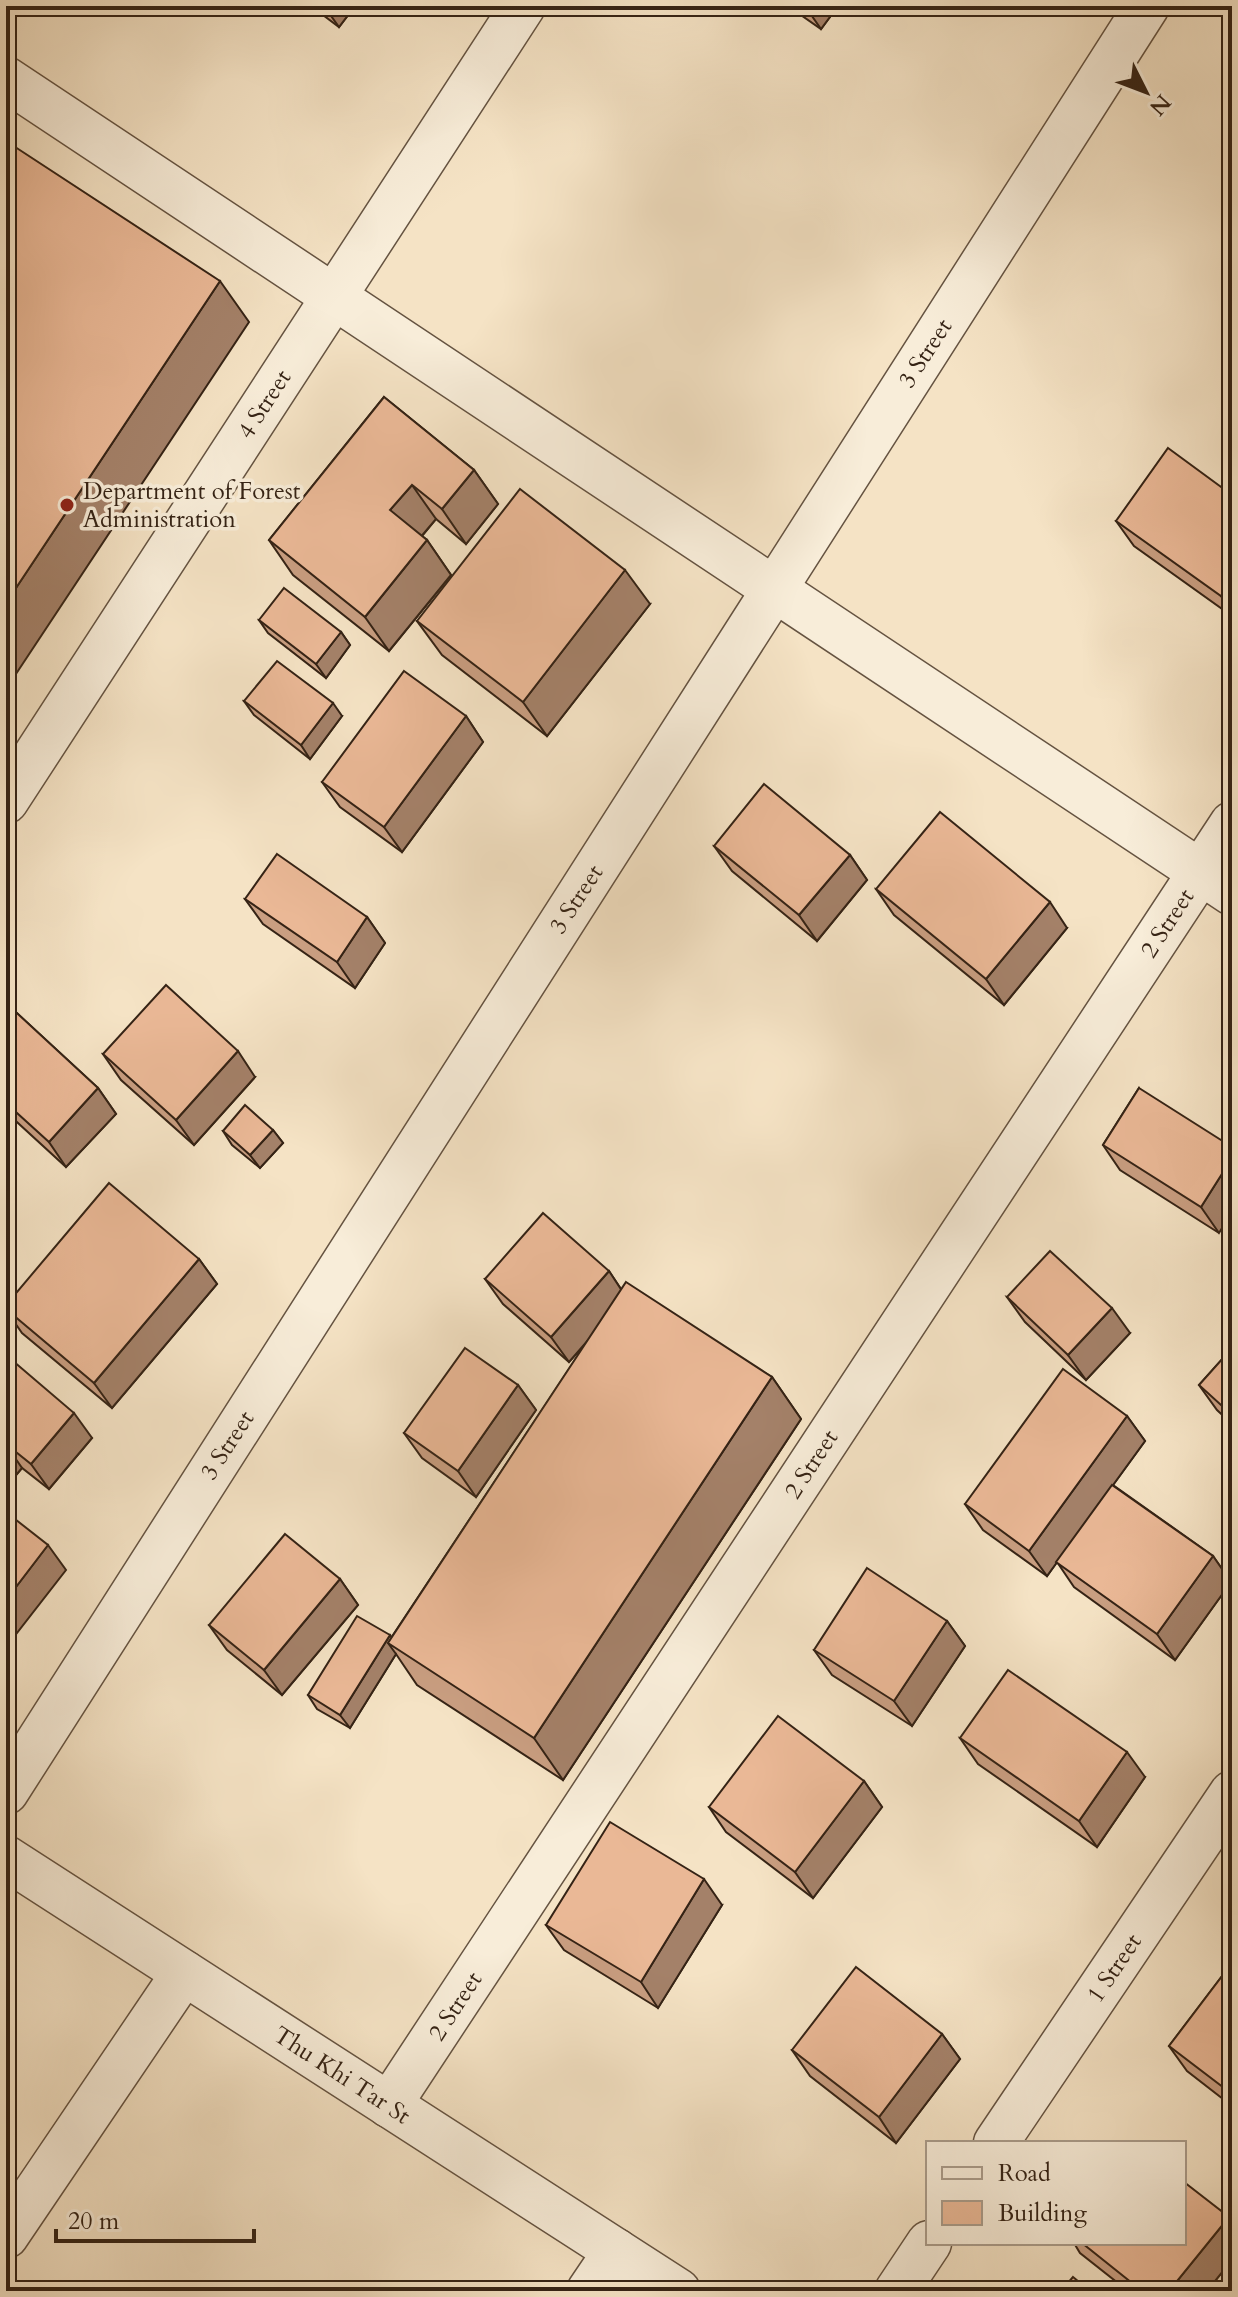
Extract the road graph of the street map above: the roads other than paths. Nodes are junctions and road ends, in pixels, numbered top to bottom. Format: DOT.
graph roads {
  1 [pos="523,6"];
  2 [pos="1147,6"];
  3 [pos="6,79"];
  4 [pos="334,297"];
  5 [pos="774,589"];
  6 [pos="6,801"];
  7 [pos="1232,824"];
  8 [pos="1216,882"];
  9 [pos="6,1792"];
  10 [pos="1232,1793"];
  11 [pos="6,1858"];
  12 [pos="184,1973"];
  13 [pos="389,2105"];
  14 [pos="997,2141"];
  15 [pos="6,2236"];
  16 [pos="928,2245"];
  17 [pos="616,2251"];
  18 [pos="589,2291"];
  19 [pos="678,2291"];
  20 [pos="897,2291"];
  1 -- 4 [label="street, 4 Street"];
  2 -- 5 [label="street, 3 Street"];
  3 -- 4 [label="street"];
  4 -- 5 [label="street"];
  4 -- 6 [label="street, 4 Street"];
  5 -- 8 [label="street"];
  5 -- 9 [label="street, 3 Street"];
  7 -- 8 [label="street, 2 Street"];
  8 -- 13 [label="street, 2 Street"];
  10 -- 14 [label="street, 1 Street"];
  11 -- 12 [label="street, Thu Khi Tar St"];
  12 -- 13 [label="street, Thu Khi Tar St"];
  12 -- 15 [label="street"];
  13 -- 17 [label="street, Thu Khi Tar St"];
  16 -- 20 [label="street"];
  17 -- 18 [label="street"];
  17 -- 19 [label="street, Thu Khi Tar St"];
}
